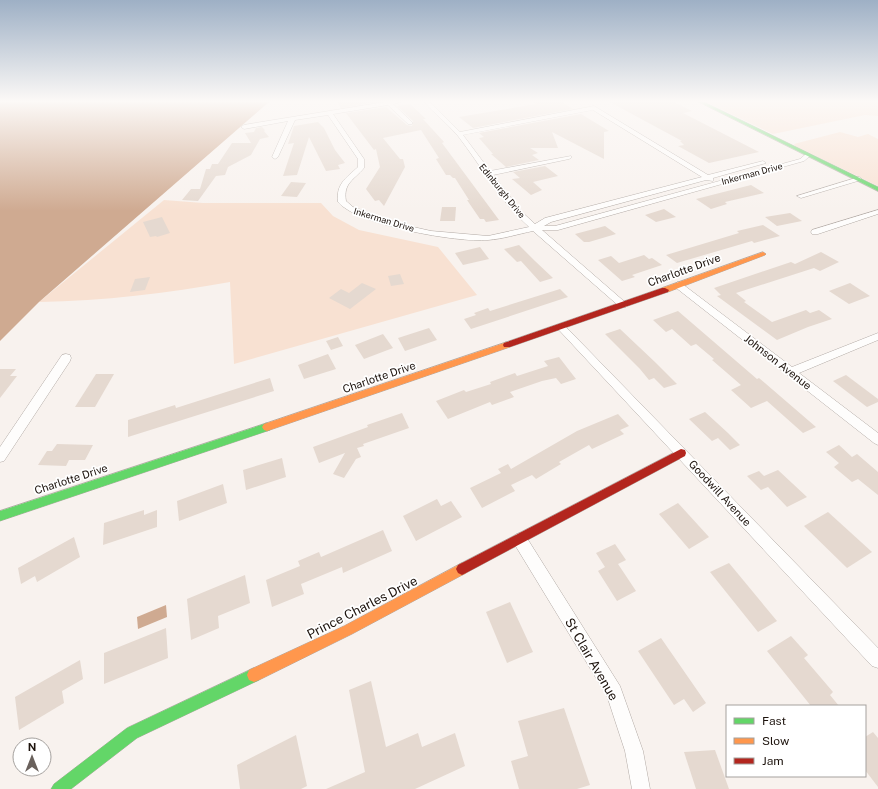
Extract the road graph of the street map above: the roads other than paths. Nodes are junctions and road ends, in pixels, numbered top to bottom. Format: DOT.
graph roads {
  1 [pos="284,138"];
  2 [pos="347,138"];
  3 [pos="461,138"];
  4 [pos="642,138"];
  5 [pos="775,138"];
  6 [pos="808,154"];
  7 [pos="275,157"];
  8 [pos="569,157"];
  9 [pos="487,174"];
  10 [pos="707,178"];
  11 [pos="859,179"];
  12 [pos="717,183"];
  13 [pos="878,189"];
  14 [pos="802,196"];
  15 [pos="878,212"];
  16 [pos="534,228"];
  17 [pos="815,232"];
  18 [pos="763,254"];
  19 [pos="678,285"];
  20 [pos="623,305"];
  21 [pos="562,327"];
  22 [pos="878,336"];
  23 [pos="66,358"];
  24 [pos="791,372"];
  25 [pos="878,440"];
  26 [pos="681,453"];
  27 [pos="0,457"];
  28 [pos="0,516"];
  29 [pos="520,540"];
  30 [pos="878,660"];
  31 [pos="59,789"];
  32 [pos="641,789"];
  1 -- 7 [label="street"];
  2 -- 16 [label="street, Inkerman Drive"];
  3 -- 9 [label="street, Edinburgh Drive"];
  4 -- 10 [label="street"];
  5 -- 6 [label="street"];
  6 -- 10 [label="street, Inkerman Drive"];
  6 -- 11 [label="street"];
  6 -- 12 [label="street, Inkerman Drive"];
  8 -- 9 [label="street"];
  9 -- 16 [label="street, Edinburgh Drive"];
  10 -- 12 [label="street"];
  10 -- 16 [label="street, Inkerman Drive"];
  11 -- 13 [label="street"];
  11 -- 14 [label="street"];
  12 -- 16 [label="street, Inkerman Drive"];
  15 -- 17 [label="street"];
  16 -- 20 [label="street, Edinburgh Drive"];
  18 -- 19 [label="street, Charlotte Drive"];
  19 -- 20 [label="street, Charlotte Drive"];
  19 -- 24 [label="street, Johnson Avenue"];
  20 -- 21 [label="street, Charlotte Drive"];
  21 -- 26 [label="street, Goodwill Avenue"];
  21 -- 28 [label="street, Charlotte Drive"];
  22 -- 24 [label="street"];
  23 -- 27 [label="street"];
  24 -- 25 [label="street, Johnson Avenue"];
  26 -- 29 [label="street, Prince Charles Drive"];
  26 -- 30 [label="street, Goodwill Avenue"];
  29 -- 31 [label="street, Prince Charles Drive"];
  29 -- 32 [label="street, St Clair Avenue"];
}
